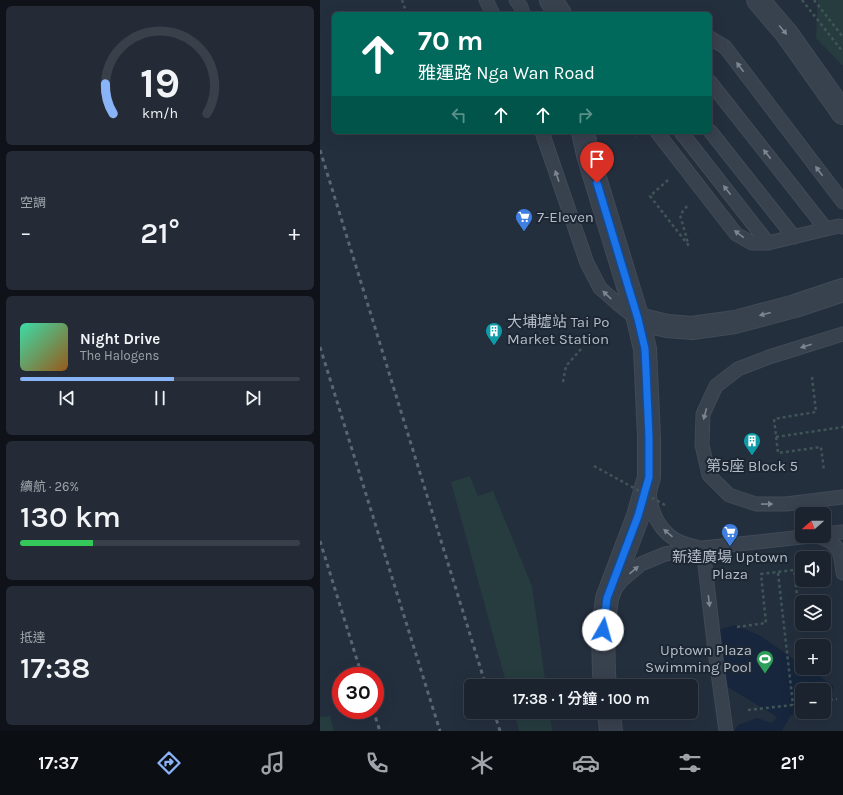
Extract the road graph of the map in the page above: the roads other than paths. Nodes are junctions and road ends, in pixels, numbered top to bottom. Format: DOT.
graph roads {
  1 [pos="486,0"];
  2 [pos="516,0"];
  3 [pos="551,0"];
  4 [pos="561,0"];
  5 [pos="758,0"];
  6 [pos="492,12"];
  7 [pos="522,12"];
  8 [pos="560,12"];
  9 [pos="561,12"];
  10 [pos="712,39"];
  11 [pos="712,85"];
  12 [pos="843,113"];
  13 [pos="543,134"];
  14 [pos="583,134"];
  15 [pos="659,134"];
  16 [pos="683,134"];
  17 [pos="712,134"];
  18 [pos="843,202"];
  19 [pos="843,227"];
  20 [pos="826,228"];
  21 [pos="794,237"];
  22 [pos="768,243"];
  23 [pos="843,290"];
  24 [pos="638,319"];
  25 [pos="843,334"];
  26 [pos="649,477"];
  27 [pos="843,497"];
  28 [pos="843,532"];
  29 [pos="831,533"];
  30 [pos="795,538"];
  31 [pos="831,542"];
  32 [pos="703,548"];
  33 [pos="843,573"];
  34 [pos="607,598"];
  35 [pos="604,679"];
  36 [pos="609,719"];
  37 [pos="611,731"];
  38 [pos="726,731"];
  1 -- 6 [label="lane"];
  2 -- 7 [label="lane"];
  3 -- 8 [label="street"];
  4 -- 9 [label="street"];
  5 -- 12 [label="street, one-way"];
  18 -- 10 [label="lane, one-way"];
  20 -- 11 [label="lane, one-way"];
  24 -- 13 [label="lane, one-way"];
  14 -- 24 [label="street"];
  22 -- 15 [label="lane, one-way"];
  22 -- 16 [label="lane, one-way"];
  17 -- 21 [label="lane"];
  19 -- 20 [label="lane"];
  20 -- 21 [label="lane"];
  21 -- 22 [label="lane"];
  23 -- 24 [label="street, one-way"];
  24 -- 26 [label="street"];
  25 -- 27 [label="lane, one-way"];
  32 -- 26 [label="lane, one-way"];
  26 -- 34 [label="street"];
  28 -- 29 [label="lane"];
  30 -- 32 [label="lane"];
  31 -- 33 [label="lane"];
  34 -- 32 [label="lane, one-way"];
  32 -- 38 [label="lane, one-way"];
  34 -- 35 [label="street"];
  36 -- 37 [label="street"];
}
